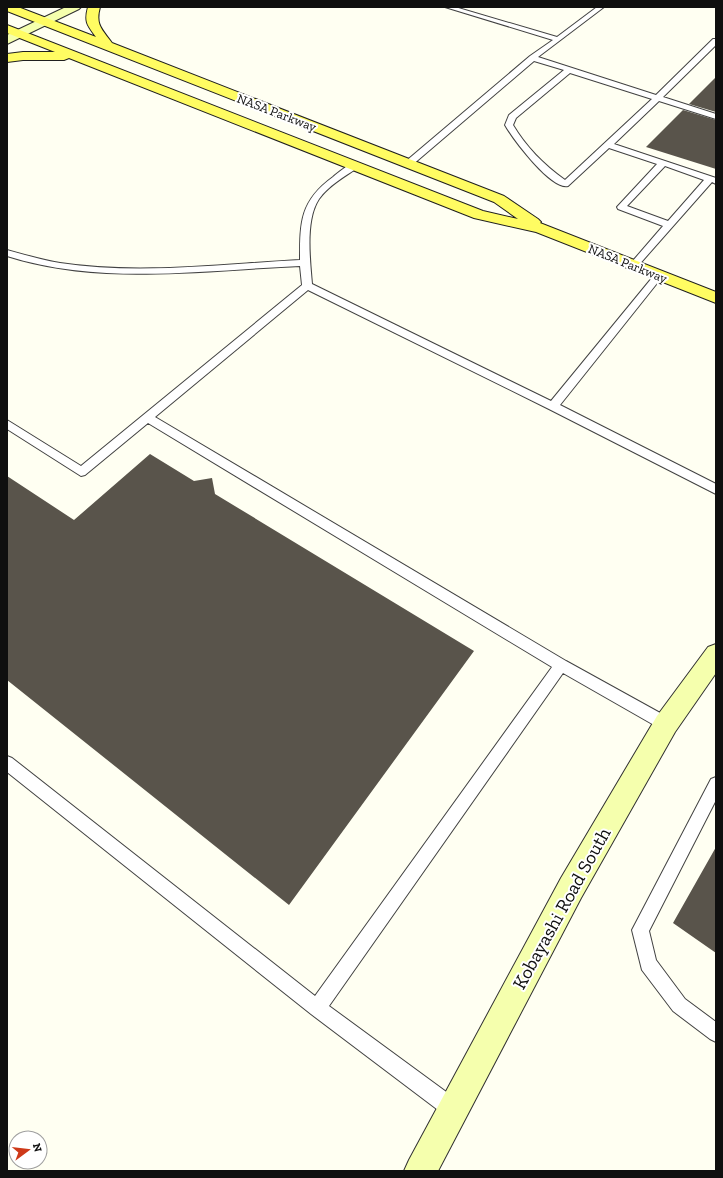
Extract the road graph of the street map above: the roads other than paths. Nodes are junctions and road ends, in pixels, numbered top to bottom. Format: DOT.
graph roads {
  1 [pos="8,7"];
  2 [pos="75,7"];
  3 [pos="94,7"];
  4 [pos="448,7"];
  5 [pos="601,7"];
  6 [pos="46,21"];
  7 [pos="7,29"];
  8 [pos="20,34"];
  9 [pos="558,39"];
  10 [pos="7,40"];
  11 [pos="716,41"];
  12 [pos="107,45"];
  13 [pos="78,57"];
  14 [pos="7,58"];
  15 [pos="533,58"];
  16 [pos="569,70"];
  17 [pos="657,98"];
  18 [pos="716,117"];
  19 [pos="607,144"];
  20 [pos="663,163"];
  21 [pos="408,164"];
  22 [pos="354,166"];
  23 [pos="713,180"];
  24 [pos="669,225"];
  25 [pos="540,228"];
  26 [pos="7,252"];
  27 [pos="304,263"];
  28 [pos="634,265"];
  29 [pos="659,275"];
  30 [pos="307,286"];
  31 [pos="716,298"];
  32 [pos="553,406"];
  33 [pos="147,418"];
  34 [pos="7,424"];
  35 [pos="716,489"];
  36 [pos="716,654"];
  37 [pos="561,665"];
  38 [pos="666,724"];
  39 [pos="7,763"];
  40 [pos="716,784"];
  41 [pos="317,1008"];
  42 [pos="716,1033"];
  43 [pos="453,1109"];
  44 [pos="420,1171"];
  1 -- 6 [label="main road, NASA Parkway"];
  2 -- 6 [label="street"];
  3 -- 12 [label="main road"];
  4 -- 9 [label="lane"];
  5 -- 9 [label="lane"];
  6 -- 8 [label="street"];
  6 -- 12 [label="main road, NASA Parkway"];
  7 -- 8 [label="main road, NASA Parkway"];
  8 -- 10 [label="street"];
  8 -- 13 [label="main road, NASA Parkway"];
  9 -- 15 [label="lane"];
  11 -- 17 [label="lane"];
  12 -- 21 [label="main road, NASA Parkway"];
  13 -- 14 [label="main road"];
  13 -- 22 [label="main road, NASA Parkway"];
  15 -- 16 [label="lane"];
  15 -- 21 [label="lane"];
  16 -- 17 [label="lane"];
  16 -- 19 [label="lane"];
  17 -- 18 [label="lane"];
  17 -- 19 [label="lane"];
  19 -- 20 [label="lane"];
  20 -- 23 [label="lane"];
  20 -- 24 [label="lane"];
  21 -- 25 [label="main road, NASA Parkway"];
  22 -- 25 [label="main road, NASA Parkway"];
  22 -- 27 [label="lane"];
  23 -- 24 [label="lane"];
  24 -- 28 [label="lane"];
  25 -- 28 [label="main road, NASA Parkway"];
  26 -- 27 [label="lane"];
  27 -- 30 [label="lane"];
  28 -- 29 [label="main road, NASA Parkway"];
  29 -- 31 [label="main road, NASA Parkway"];
  29 -- 32 [label="lane"];
  30 -- 32 [label="lane"];
  30 -- 33 [label="lane"];
  32 -- 35 [label="lane"];
  33 -- 34 [label="lane"];
  33 -- 37 [label="lane"];
  36 -- 38 [label="street, Kobayashi Road South"];
  37 -- 38 [label="lane"];
  37 -- 41 [label="lane"];
  38 -- 43 [label="street, Kobayashi Road South"];
  39 -- 41 [label="lane"];
  40 -- 42 [label="lane"];
  41 -- 43 [label="lane"];
  43 -- 44 [label="street, Kobayashi Road South"];
}
